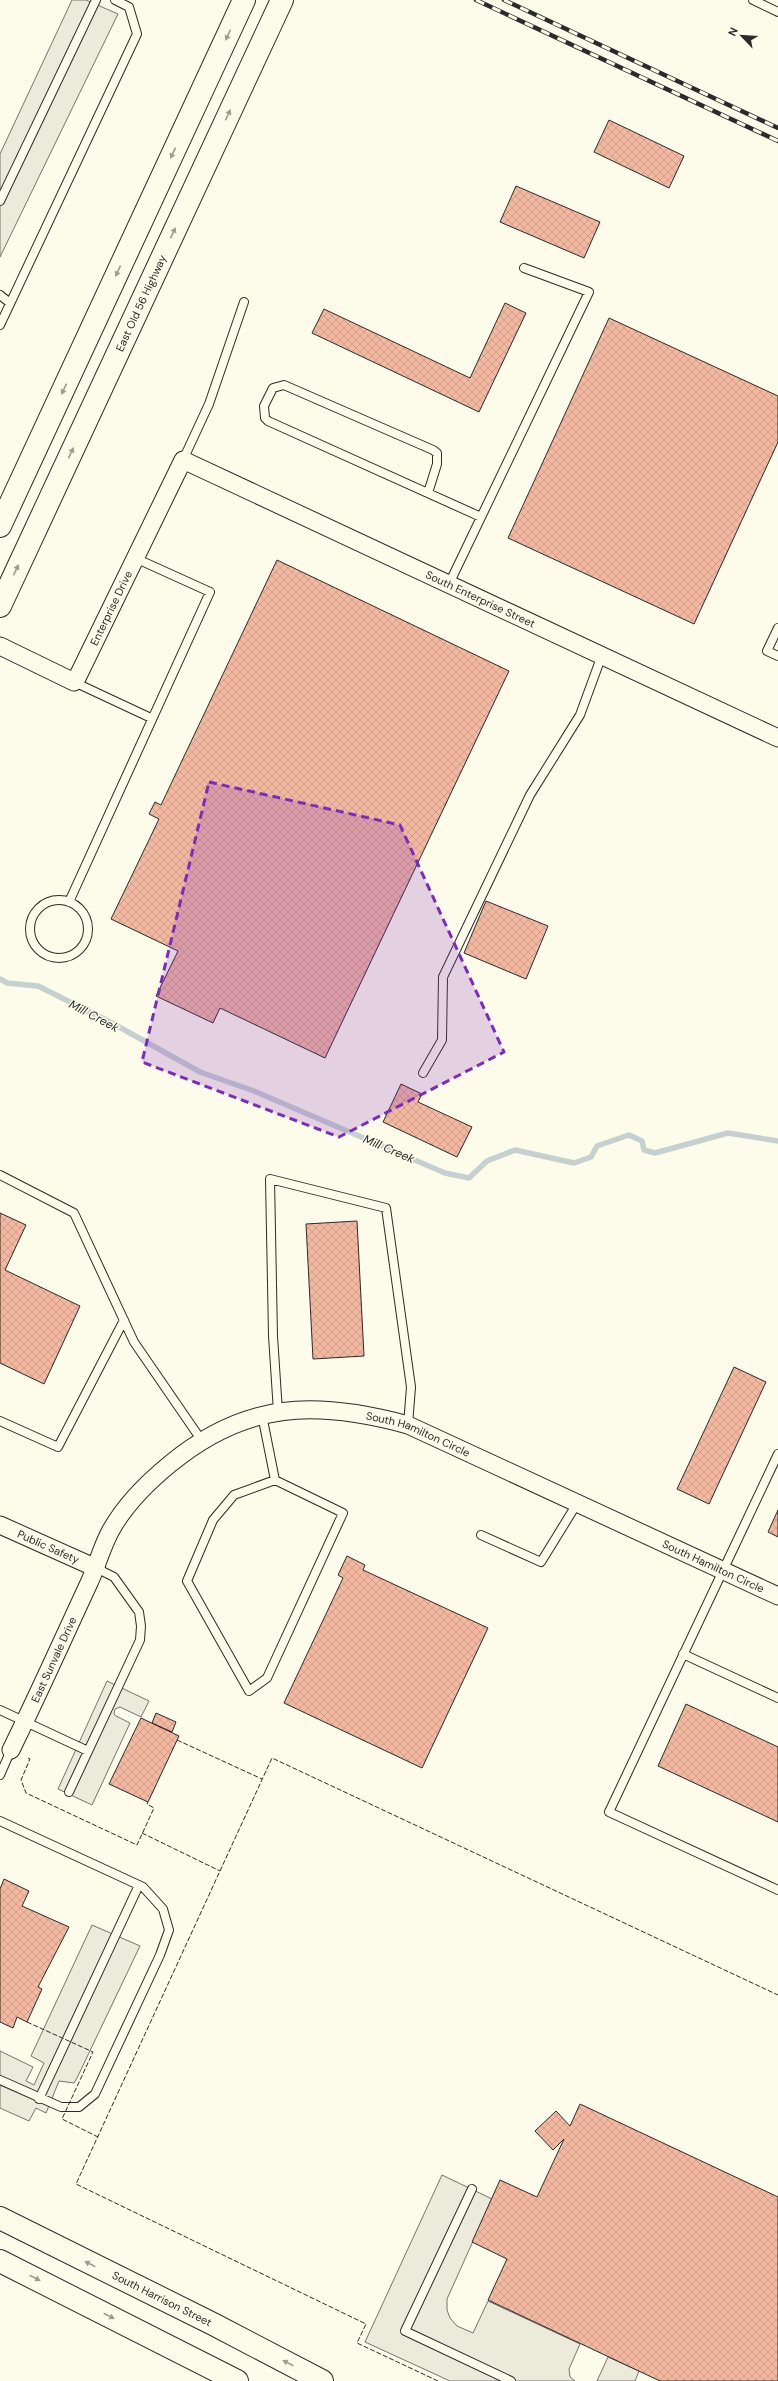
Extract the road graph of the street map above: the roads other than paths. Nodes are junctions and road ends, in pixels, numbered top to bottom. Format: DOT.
graph roads {
  1 [pos="96,0"];
  2 [pos="115,0"];
  3 [pos="244,0"];
  4 [pos="282,0"];
  5 [pos="753,0"];
  6 [pos="778,12"];
  7 [pos="0,201"];
  8 [pos="524,268"];
  9 [pos="0,295"];
  10 [pos="244,302"];
  11 [pos="10,303"];
  12 [pos="0,324"];
  13 [pos="183,460"];
  14 [pos="428,493"];
  15 [pos="481,517"];
  16 [pos="0,526"];
  17 [pos="135,558"];
  18 [pos="449,584"];
  19 [pos="0,606"];
  20 [pos="778,628"];
  21 [pos="0,646"];
  22 [pos="602,655"];
  23 [pos="778,656"];
  24 [pos="74,682"];
  25 [pos="151,718"];
  26 [pos="778,738"];
  27 [pos="69,902"];
  28 [pos="423,1073"];
  29 [pos="0,1175"];
  30 [pos="124,1320"];
  31 [pos="270,1413"];
  32 [pos="0,1421"];
  33 [pos="408,1425"];
  34 [pos="202,1441"];
  35 [pos="778,1454"];
  36 [pos="275,1480"];
  37 [pos="578,1502"];
  38 [pos="0,1525"];
  39 [pos="481,1535"];
  40 [pos="96,1568"];
  41 [pos="723,1570"];
  42 [pos="778,1596"];
  43 [pos="683,1654"];
  44 [pos="778,1698"];
  45 [pos="0,1710"];
  46 [pos="25,1722"];
  47 [pos="11,1750"];
  48 [pos="88,1751"];
  49 [pos="0,1775"];
  50 [pos="69,1792"];
  51 [pos="0,1821"];
  52 [pos="139,1885"];
  53 [pos="778,1890"];
  54 [pos="0,2080"];
  55 [pos="39,2099"];
  56 [pos="472,2189"];
  57 [pos="0,2218"];
  58 [pos="0,2261"];
  59 [pos="237,2381"];
  60 [pos="322,2381"];
  61 [pos="511,2381"];
  1 -- 7 [label="lane"];
  2 -- 11 [label="lane"];
  3 -- 16 [label="main road, one-way"];
  19 -- 4 [label="main road, East Old 56 Highway, one-way"];
  5 -- 6 [label="lane"];
  8 -- 15 [label="lane"];
  9 -- 11 [label="lane"];
  10 -- 13 [label="lane"];
  11 -- 12 [label="lane"];
  13 -- 17 [label="street, Enterprise Drive"];
  13 -- 18 [label="street, South Enterprise Street"];
  14 -- 14 [label="lane"];
  14 -- 15 [label="lane"];
  15 -- 18 [label="lane"];
  17 -- 24 [label="street, Enterprise Drive"];
  17 -- 25 [label="lane"];
  18 -- 22 [label="street, South Enterprise Street"];
  20 -- 23 [label="lane"];
  21 -- 24 [label="street"];
  22 -- 26 [label="street, South Enterprise Street"];
  22 -- 28 [label="lane"];
  24 -- 25 [label="lane"];
  25 -- 27 [label="lane"];
  27 -- 27 [label="lane"];
  29 -- 30 [label="lane"];
  30 -- 32 [label="lane"];
  30 -- 34 [label="lane"];
  31 -- 33 [label="street, South Hamilton Circle"];
  31 -- 33 [label="lane"];
  31 -- 34 [label="street, South Hamilton Circle"];
  31 -- 36 [label="lane"];
  33 -- 37 [label="street, South Hamilton Circle"];
  34 -- 40 [label="street, South Hamilton Circle"];
  35 -- 41 [label="lane"];
  36 -- 36 [label="lane"];
  37 -- 39 [label="lane"];
  37 -- 41 [label="street, South Hamilton Circle"];
  38 -- 40 [label="street, Public Safety"];
  40 -- 46 [label="street, East Sunvale Drive"];
  40 -- 48 [label="lane"];
  41 -- 42 [label="street, South Hamilton Circle"];
  41 -- 43 [label="lane"];
  43 -- 44 [label="lane"];
  43 -- 53 [label="lane"];
  45 -- 46 [label="lane"];
  46 -- 47 [label="street, East Sunvale Drive"];
  46 -- 48 [label="lane"];
  47 -- 49 [label="lane"];
  48 -- 50 [label="lane"];
  51 -- 52 [label="lane"];
  52 -- 55 [label="lane"];
  52 -- 55 [label="lane"];
  54 -- 55 [label="lane"];
  56 -- 61 [label="lane"];
  60 -- 57 [label="main road, South Harrison Street, one-way"];
  58 -- 59 [label="main road, one-way"];
}
